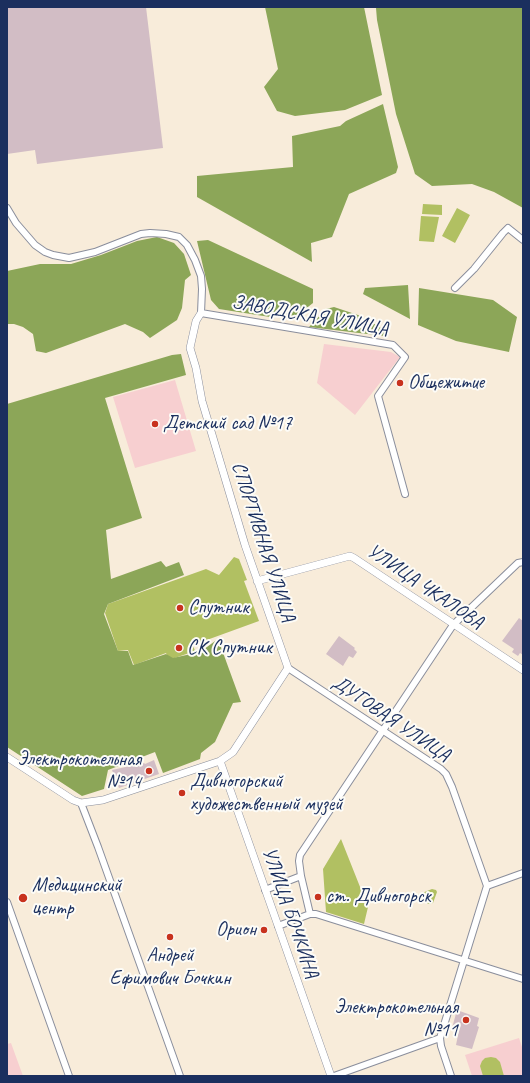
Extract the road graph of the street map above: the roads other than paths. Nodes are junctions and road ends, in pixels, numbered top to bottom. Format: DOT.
graph roads {
  1 [pos="7,208"];
  2 [pos="523,240"];
  3 [pos="455,288"];
  4 [pos="200,313"];
  5 [pos="405,494"];
  6 [pos="523,562"];
  7 [pos="257,581"];
  8 [pos="453,624"];
  9 [pos="288,668"];
  10 [pos="523,670"];
  11 [pos="383,732"];
  12 [pos="7,757"];
  13 [pos="220,761"];
  14 [pos="81,803"];
  15 [pos="523,873"];
  16 [pos="301,876"];
  17 [pos="487,886"];
  18 [pos="264,890"];
  19 [pos="7,902"];
  20 [pos="310,914"];
  21 [pos="278,926"];
  22 [pos="463,960"];
  23 [pos="523,979"];
  24 [pos="440,1038"];
  25 [pos="69,1076"];
  26 [pos="180,1076"];
  27 [pos="331,1076"];
  28 [pos="334,1076"];
  29 [pos="452,1076"];
  1 -- 4 [label="street"];
  2 -- 3 [label="street"];
  4 -- 5 [label="street, ЗАВОДСКАЯ УЛИЦА"];
  4 -- 7 [label="main road, СПОРТИВНАЯ УЛИЦА"];
  6 -- 8 [label="street"];
  7 -- 8 [label="main road, УЛИЦА ЧКАЛОВА"];
  7 -- 9 [label="main road, СПОРТИВНАЯ УЛИЦА"];
  8 -- 10 [label="main road, УЛИЦА ЧКАЛОВА"];
  8 -- 11 [label="street"];
  9 -- 11 [label="street, ДУГОВАЯ УЛИЦА"];
  9 -- 13 [label="main road"];
  11 -- 16 [label="street"];
  11 -- 17 [label="street, ДУГОВАЯ УЛИЦА"];
  12 -- 14 [label="main road"];
  13 -- 14 [label="main road"];
  13 -- 18 [label="main road, УЛИЦА БОЧКИНА"];
  14 -- 26 [label="street"];
  15 -- 17 [label="street"];
  16 -- 18 [label="street"];
  16 -- 20 [label="street"];
  17 -- 22 [label="street"];
  18 -- 21 [label="main road, УЛИЦА БОЧКИНА"];
  19 -- 25 [label="street"];
  20 -- 21 [label="street"];
  20 -- 22 [label="street"];
  21 -- 27 [label="main road, УЛИЦА БОЧКИНА"];
  22 -- 23 [label="street"];
  22 -- 24 [label="street"];
  24 -- 28 [label="street"];
  24 -- 29 [label="street"];
}
